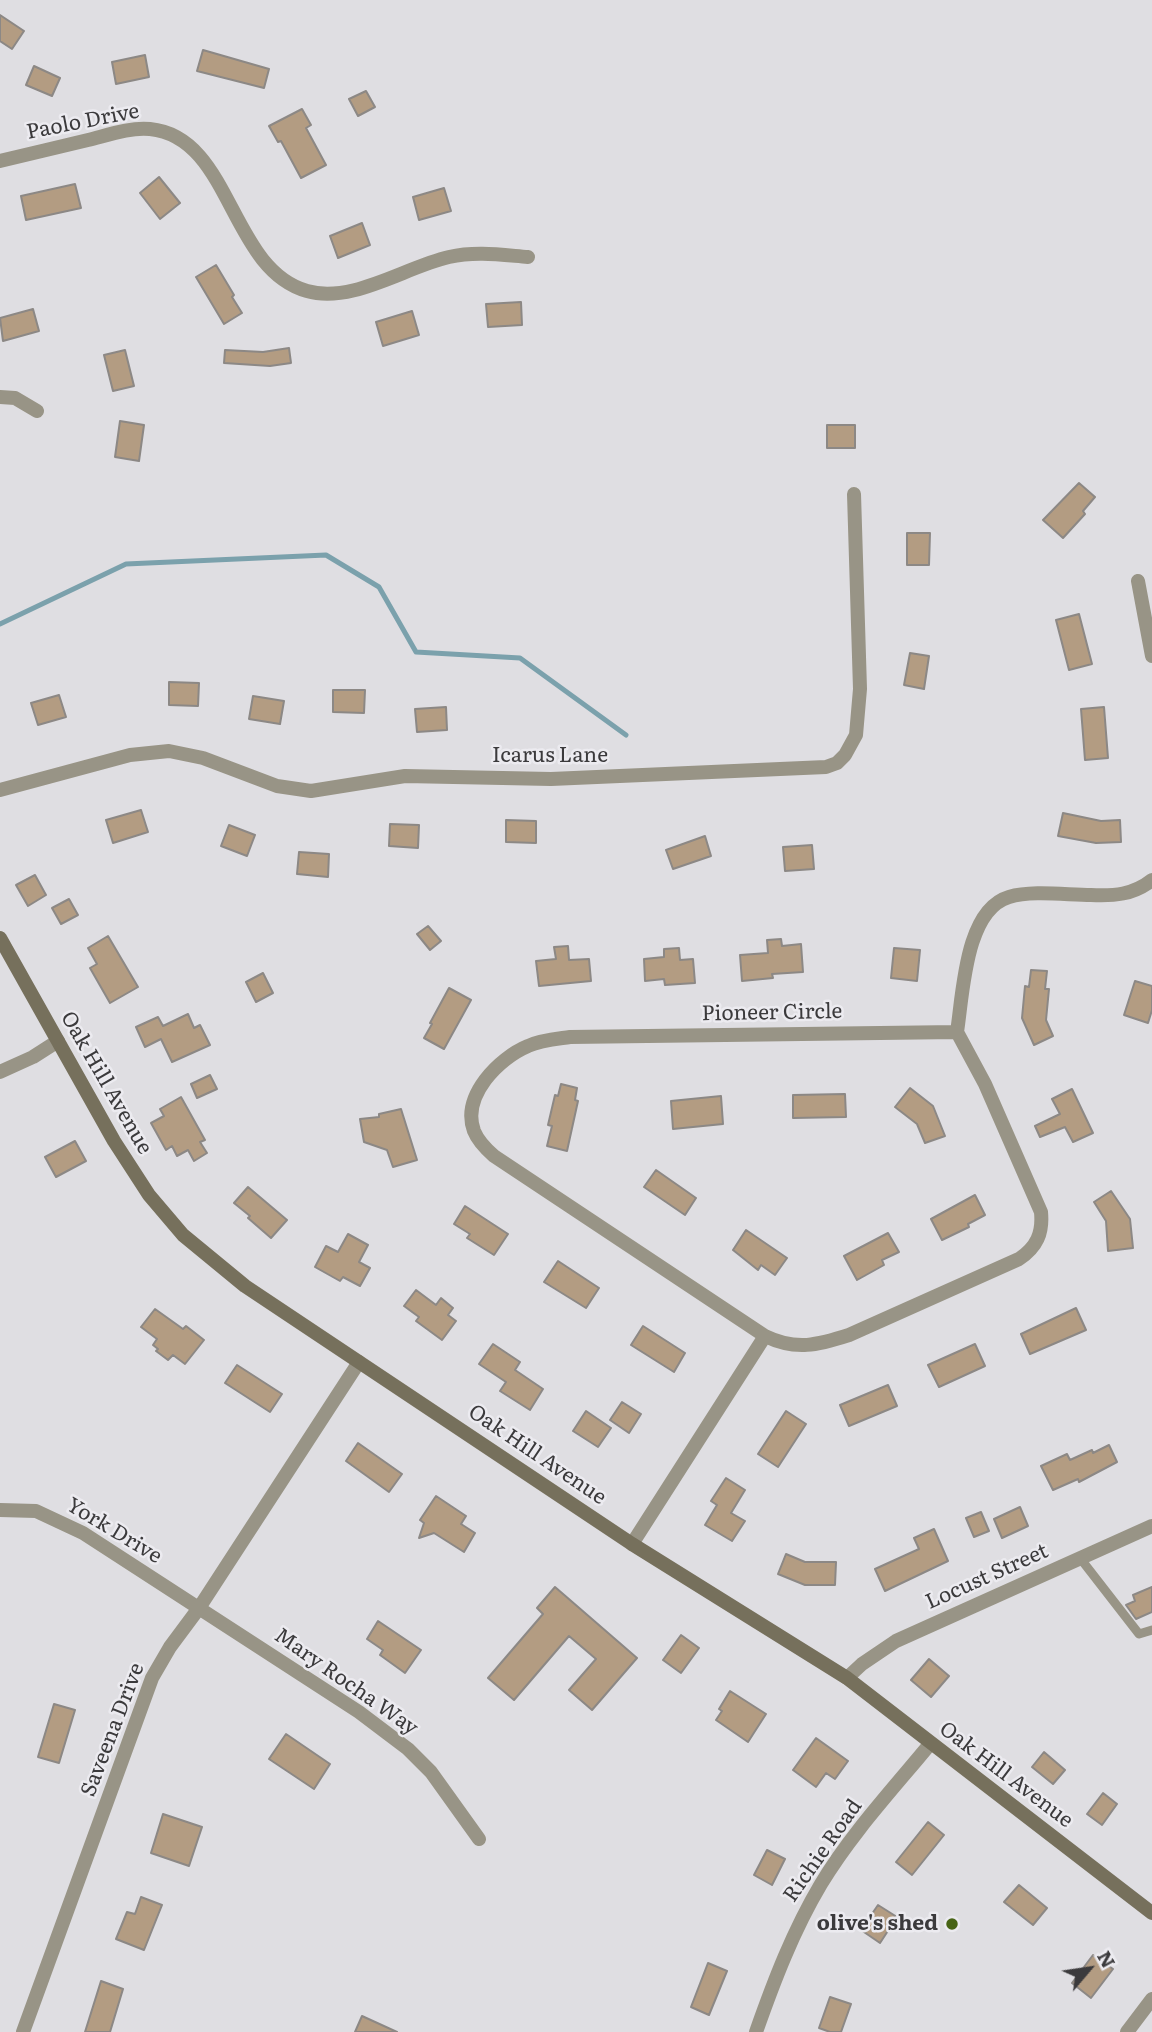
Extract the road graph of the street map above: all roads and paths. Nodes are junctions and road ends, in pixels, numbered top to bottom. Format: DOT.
graph roads {
  1 [pos="0,161"];
  2 [pos="528,257"];
  3 [pos="0,397"];
  4 [pos="37,411"];
  5 [pos="854,494"];
  6 [pos="1138,582"];
  7 [pos="1152,656"];
  8 [pos="0,790"];
  9 [pos="1152,880"];
  10 [pos="0,938"];
  11 [pos="957,1032"];
  12 [pos="58,1041"];
  13 [pos="0,1072"];
  14 [pos="765,1336"];
  15 [pos="359,1362"];
  16 [pos="0,1510"];
  17 [pos="1152,1526"];
  18 [pos="632,1544"];
  19 [pos="1080,1558"];
  20 [pos="200,1608"];
  21 [pos="1152,1630"];
  22 [pos="847,1678"];
  23 [pos="930,1744"];
  24 [pos="479,1839"];
  25 [pos="1152,1913"];
  26 [pos="1152,1999"];
  27 [pos="23,2032"];
  28 [pos="756,2032"];
  29 [pos="1127,2032"];
  1 -- 2 [label="street, Paolo Drive"];
  3 -- 4 [label="street"];
  5 -- 8 [label="street, Icarus Lane"];
  6 -- 7 [label="street"];
  9 -- 11 [label="street"];
  10 -- 12 [label="main road, Oak Hill Avenue"];
  11 -- 14 [label="street, Pioneer Circle"];
  11 -- 14 [label="street, Pioneer Circle"];
  12 -- 13 [label="street"];
  12 -- 15 [label="main road, Oak Hill Avenue"];
  14 -- 18 [label="street"];
  15 -- 18 [label="main road, Oak Hill Avenue"];
  15 -- 20 [label="street, Saveena Drive"];
  16 -- 20 [label="street, York Drive"];
  17 -- 19 [label="street, Locust Street"];
  18 -- 22 [label="main road, Oak Hill Avenue"];
  19 -- 21 [label="lane"];
  19 -- 22 [label="street, Locust Street"];
  20 -- 24 [label="street, Mary Rocha Way"];
  20 -- 27 [label="street, Saveena Drive"];
  22 -- 23 [label="main road, Oak Hill Avenue"];
  23 -- 25 [label="main road, Oak Hill Avenue"];
  23 -- 28 [label="street, Richie Road"];
  26 -- 29 [label="street"];
}
